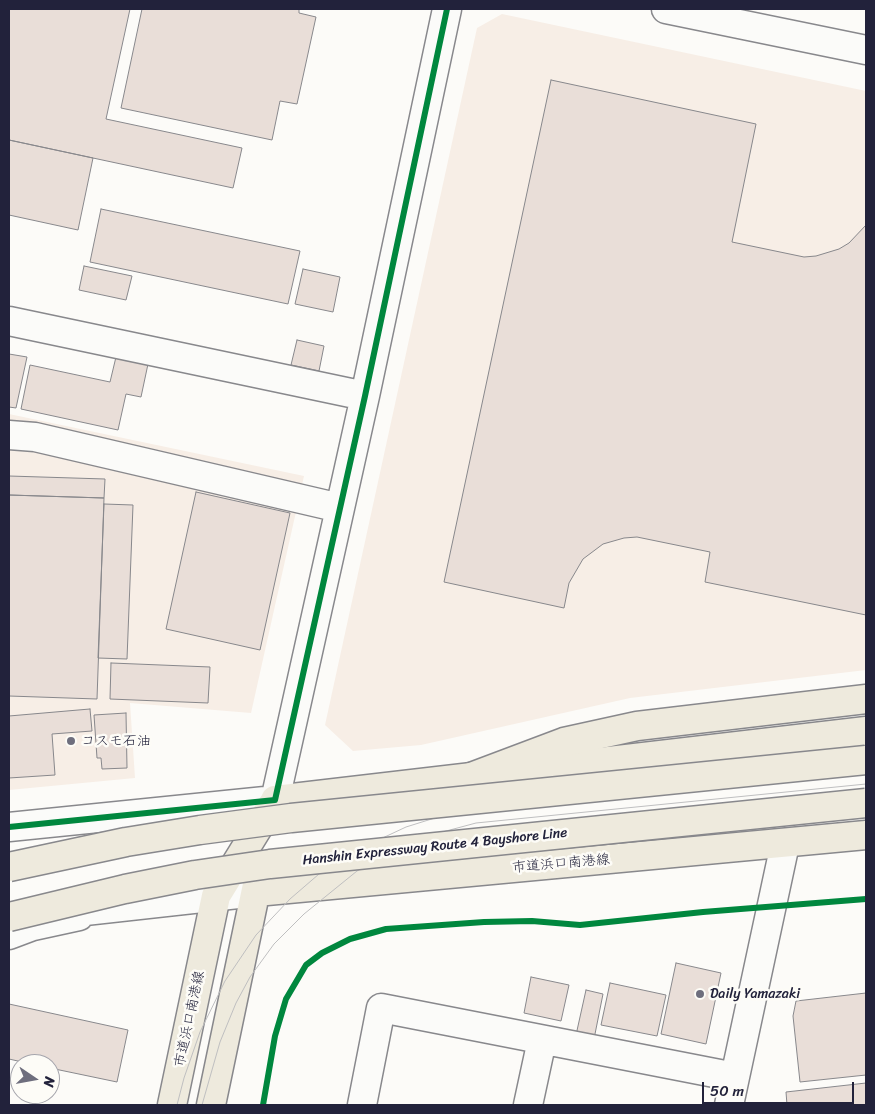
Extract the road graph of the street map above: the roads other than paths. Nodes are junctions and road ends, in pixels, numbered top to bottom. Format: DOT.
graph roads {
  1 [pos="447,9"];
  2 [pos="666,9"];
  3 [pos="866,50"];
  4 [pos="9,321"];
  5 [pos="364,396"];
  6 [pos="9,435"];
  7 [pos="340,508"];
  8 [pos="866,699"];
  9 [pos="866,731"];
  10 [pos="866,760"];
  11 [pos="471,778"];
  12 [pos="275,800"];
  13 [pos="866,803"];
  14 [pos="9,827"];
  15 [pos="866,835"];
  16 [pos="785,844"];
  17 [pos="9,867"];
  18 [pos="256,892"];
  19 [pos="216,896"];
  20 [pos="117,908"];
  21 [pos="9,918"];
  22 [pos="9,935"];
  23 [pos="542,1040"];
  24 [pos="735,1078"];
  25 [pos="172,1105"];
  26 [pos="211,1105"];
  27 [pos="362,1105"];
  28 [pos="528,1105"];
  29 [pos="729,1105"];
  1 -- 5 [label="street"];
  2 -- 3 [label="street"];
  4 -- 5 [label="street"];
  5 -- 7 [label="street"];
  6 -- 7 [label="street"];
  7 -- 12 [label="street"];
  8 -- 11 [label="main road"];
  9 -- 11 [label="main road"];
  10 -- 17 [label="main road, bridge"];
  11 -- 12 [label="main road"];
  12 -- 14 [label="street"];
  12 -- 18 [label="main road"];
  12 -- 19 [label="main road, 市道浜口南港線"];
  13 -- 21 [label="main road, Hanshin Expressway Route 4 Bayshore Line, bridge"];
  15 -- 16 [label="main road, 市道浜口南港線"];
  16 -- 18 [label="main road, 市道浜口南港線"];
  16 -- 24 [label="street"];
  18 -- 19 [label="street"];
  18 -- 26 [label="main road"];
  19 -- 20 [label="street"];
  19 -- 25 [label="main road, 市道浜口南港線"];
  20 -- 21 [label="street"];
  20 -- 22 [label="street"];
  23 -- 24 [label="street"];
  23 -- 27 [label="street"];
  23 -- 28 [label="street"];
  24 -- 29 [label="street"];
}
